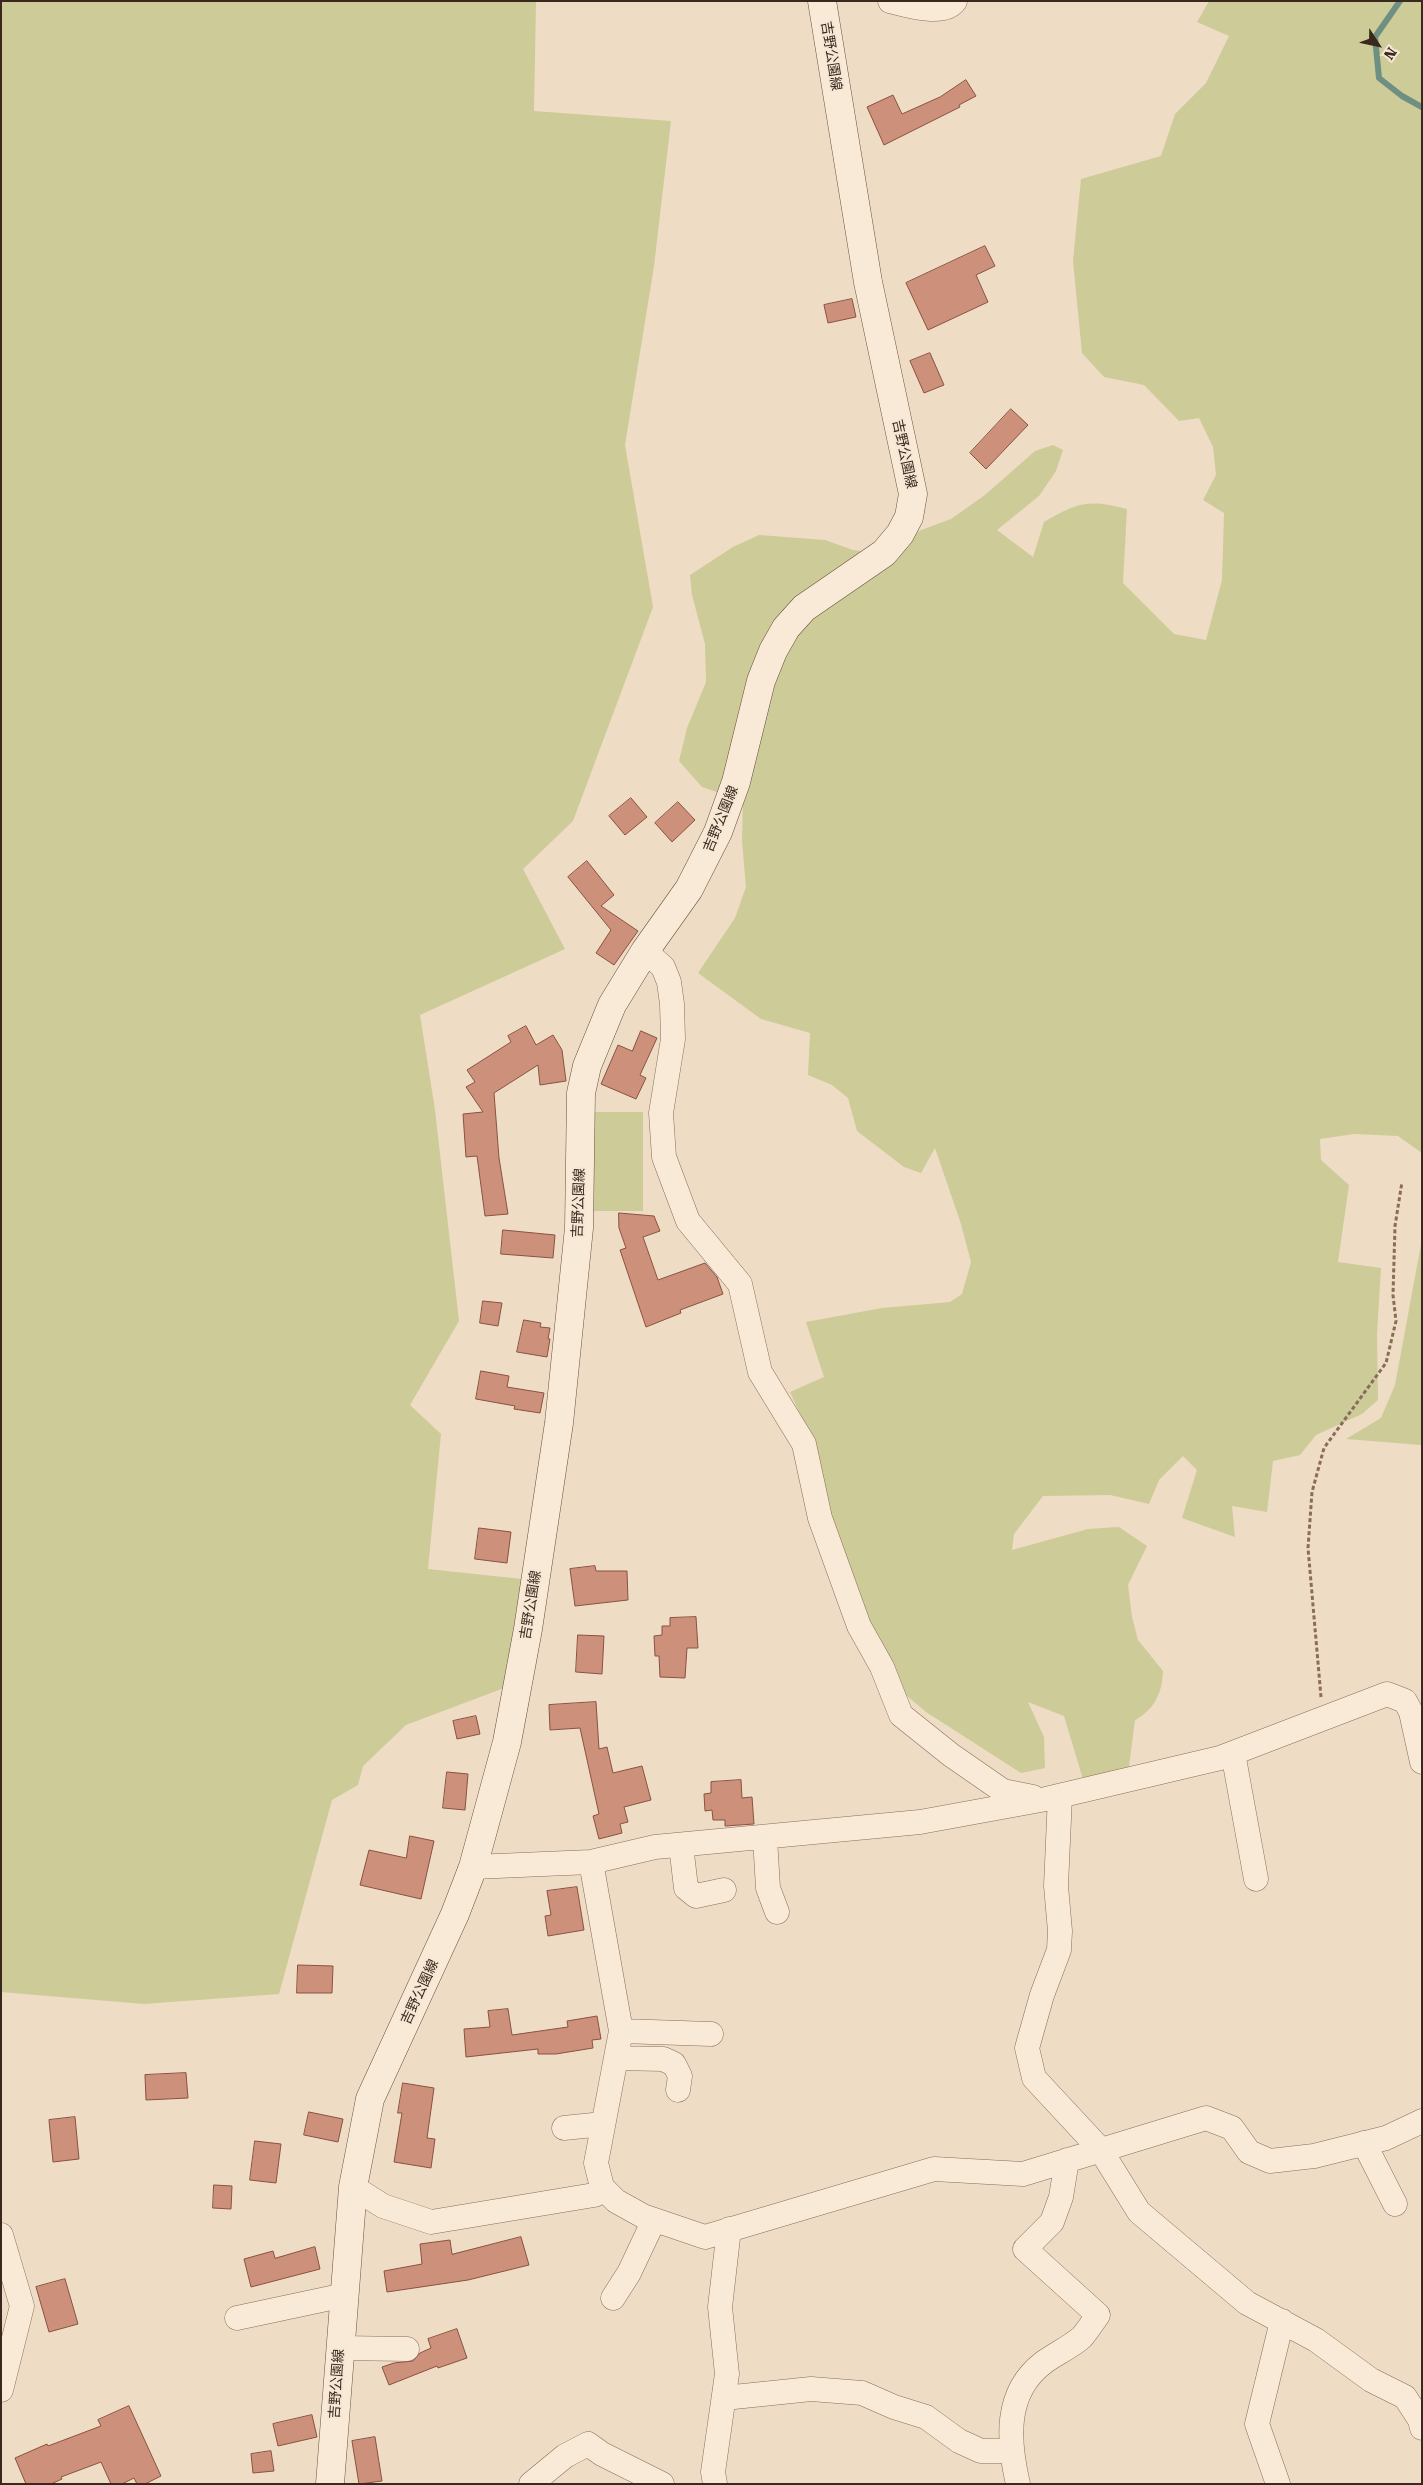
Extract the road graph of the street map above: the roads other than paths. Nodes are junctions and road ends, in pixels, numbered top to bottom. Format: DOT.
graph roads {
  1 [pos="822,1"];
  2 [pos="890,1"];
  3 [pos="955,1"];
  4 [pos="645,951"];
  5 [pos="1233,1753"];
  6 [pos="1422,1762"];
  7 [pos="1053,1797"];
  8 [pos="765,1838"];
  9 [pos="680,1845"];
  10 [pos="590,1862"];
  11 [pos="473,1867"];
  12 [pos="1256,1880"];
  13 [pos="724,1890"];
  14 [pos="777,1912"];
  15 [pos="621,2031"];
  16 [pos="711,2034"];
  17 [pos="616,2058"];
  18 [pos="678,2090"];
  19 [pos="1422,2121"];
  20 [pos="603,2124"];
  21 [pos="564,2128"];
  22 [pos="1364,2143"];
  23 [pos="1100,2149"];
  24 [pos="1067,2160"];
  25 [pos="353,2187"];
  26 [pos="604,2190"];
  27 [pos="1396,2204"];
  28 [pos="654,2220"];
  29 [pos="729,2229"];
  30 [pos="1,2235"];
  31 [pos="344,2294"];
  32 [pos="613,2298"];
  33 [pos="237,2318"];
  34 [pos="1282,2322"];
  35 [pos="340,2348"];
  36 [pos="407,2349"];
  37 [pos="1,2390"];
  38 [pos="724,2398"];
  39 [pos="1422,2428"];
  40 [pos="1011,2451"];
  41 [pos="330,2484"];
  42 [pos="531,2484"];
  43 [pos="662,2484"];
  44 [pos="715,2484"];
  45 [pos="1018,2484"];
  46 [pos="1278,2484"];
  1 -- 4 [label="main road, 吉野公園線"];
  2 -- 3 [label="street"];
  4 -- 7 [label="street"];
  4 -- 11 [label="main road, 吉野公園線"];
  5 -- 6 [label="street"];
  5 -- 7 [label="street"];
  5 -- 12 [label="street"];
  7 -- 8 [label="street"];
  7 -- 23 [label="street"];
  8 -- 9 [label="street"];
  8 -- 14 [label="street"];
  9 -- 10 [label="street"];
  9 -- 13 [label="street"];
  10 -- 11 [label="street"];
  10 -- 15 [label="street"];
  11 -- 25 [label="main road, 吉野公園線"];
  15 -- 16 [label="street"];
  15 -- 17 [label="street"];
  17 -- 18 [label="street"];
  17 -- 20 [label="street"];
  19 -- 22 [label="street"];
  20 -- 21 [label="street"];
  20 -- 26 [label="street"];
  22 -- 23 [label="street"];
  22 -- 27 [label="street"];
  23 -- 24 [label="street"];
  23 -- 34 [label="street"];
  24 -- 29 [label="street"];
  24 -- 40 [label="street"];
  25 -- 26 [label="street"];
  25 -- 31 [label="main road, 吉野公園線"];
  26 -- 28 [label="street"];
  28 -- 29 [label="street"];
  28 -- 32 [label="street"];
  29 -- 38 [label="street"];
  30 -- 37 [label="street"];
  31 -- 33 [label="street"];
  31 -- 35 [label="main road, 吉野公園線"];
  34 -- 39 [label="street"];
  34 -- 46 [label="street"];
  35 -- 36 [label="street"];
  35 -- 41 [label="main road, 吉野公園線"];
  38 -- 40 [label="street"];
  38 -- 44 [label="street"];
  40 -- 45 [label="street"];
  42 -- 43 [label="street"];
}
